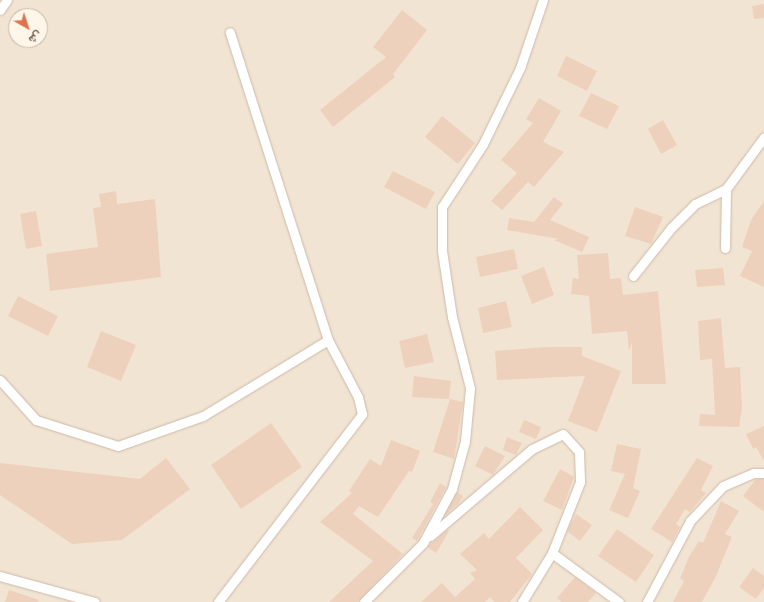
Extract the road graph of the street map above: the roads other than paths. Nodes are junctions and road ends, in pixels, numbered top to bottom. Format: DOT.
graph roads {
  1 [pos="6,0"];
  2 [pos="543,0"];
  3 [pos="0,10"];
  4 [pos="230,32"];
  5 [pos="764,136"];
  6 [pos="726,190"];
  7 [pos="725,248"];
  8 [pos="633,276"];
  9 [pos="328,340"];
  10 [pos="0,380"];
  11 [pos="764,473"];
  12 [pos="423,543"];
  13 [pos="552,553"];
  14 [pos="0,576"];
  15 [pos="95,602"];
  16 [pos="218,602"];
  17 [pos="364,602"];
  18 [pos="522,602"];
  19 [pos="619,602"];
  20 [pos="647,602"];
  1 -- 3 [label="street"];
  2 -- 12 [label="street"];
  4 -- 9 [label="street"];
  5 -- 6 [label="street"];
  6 -- 7 [label="street"];
  6 -- 8 [label="street"];
  9 -- 10 [label="street"];
  9 -- 16 [label="street"];
  11 -- 20 [label="street"];
  12 -- 13 [label="street"];
  12 -- 17 [label="street"];
  13 -- 18 [label="street"];
  13 -- 19 [label="street"];
  14 -- 15 [label="street"];
}
